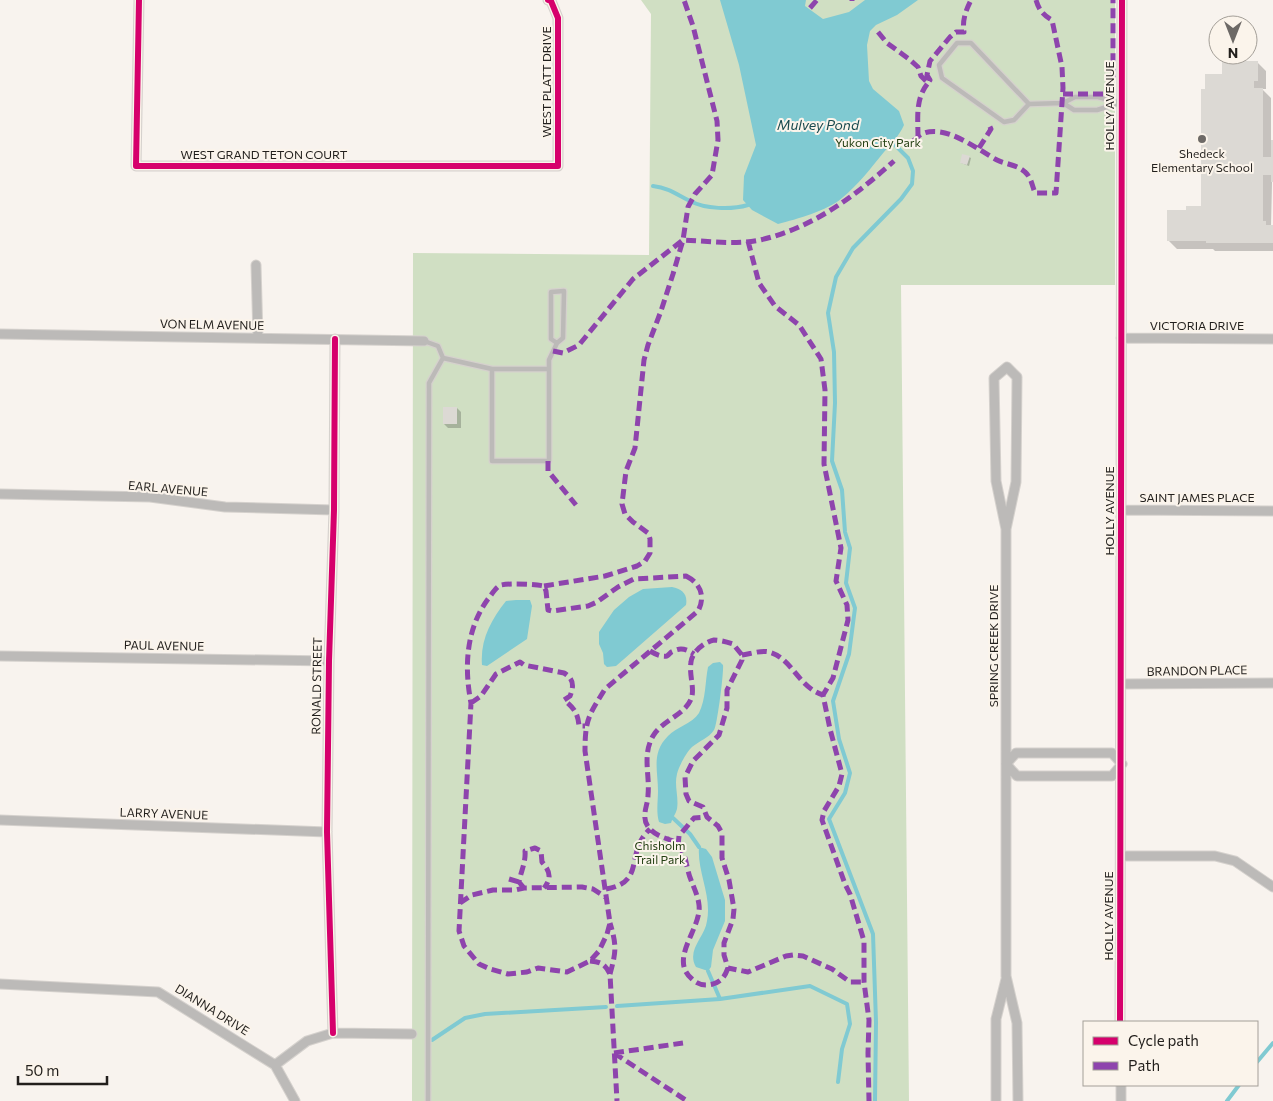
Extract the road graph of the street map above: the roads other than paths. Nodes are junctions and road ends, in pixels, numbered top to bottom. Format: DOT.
graph roads {
  1 [pos="139,0"];
  2 [pos="548,0"];
  3 [pos="1122,0"];
  4 [pos="1063,103"];
  5 [pos="1121,103"];
  6 [pos="1029,104"];
  7 [pos="558,166"];
  8 [pos="256,265"];
  9 [pos="0,334"];
  10 [pos="258,338"];
  11 [pos="1120,338"];
  12 [pos="335,339"];
  13 [pos="1273,339"];
  14 [pos="424,341"];
  15 [pos="557,343"];
  16 [pos="443,358"];
  17 [pos="492,369"];
  18 [pos="549,369"];
  19 [pos="0,494"];
  20 [pos="334,510"];
  21 [pos="1122,510"];
  22 [pos="1273,510"];
  23 [pos="1006,529"];
  24 [pos="0,656"];
  25 [pos="328,661"];
  26 [pos="1273,683"];
  27 [pos="1121,684"];
  28 [pos="1006,764"];
  29 [pos="1122,764"];
  30 [pos="0,820"];
  31 [pos="327,832"];
  32 [pos="1120,856"];
  33 [pos="1273,887"];
  34 [pos="1006,976"];
  35 [pos="0,984"];
  36 [pos="1120,1021"];
  37 [pos="333,1033"];
  38 [pos="412,1034"];
  39 [pos="275,1065"];
  40 [pos="1121,1086"];
  41 [pos="294,1101"];
  42 [pos="428,1101"];
  43 [pos="996,1101"];
  44 [pos="1018,1101"];
  45 [pos="1121,1101"];
  1 -- 7 [label="street, WEST GRAND TETON COURT"];
  2 -- 7 [label="street, WEST PLATT DRIVE"];
  3 -- 5 [label="street, HOLLY AVENUE"];
  4 -- 5 [label="lane"];
  4 -- 5 [label="lane"];
  4 -- 6 [label="lane"];
  5 -- 11 [label="street, HOLLY AVENUE"];
  6 -- 6 [label="lane"];
  8 -- 10 [label="street"];
  9 -- 10 [label="street, VON ELM AVENUE"];
  10 -- 12 [label="street, VON ELM AVENUE"];
  11 -- 13 [label="street, VICTORIA DRIVE"];
  11 -- 21 [label="street, HOLLY AVENUE"];
  12 -- 14 [label="street, VON ELM AVENUE"];
  12 -- 20 [label="street, RONALD STREET"];
  14 -- 16 [label="lane"];
  15 -- 15 [label="lane"];
  15 -- 18 [label="lane"];
  16 -- 17 [label="lane"];
  16 -- 42 [label="lane"];
  17 -- 18 [label="lane"];
  17 -- 18 [label="lane"];
  19 -- 20 [label="street, EARL AVENUE"];
  20 -- 25 [label="street, RONALD STREET"];
  21 -- 22 [label="street, SAINT JAMES PLACE"];
  21 -- 27 [label="street, HOLLY AVENUE"];
  23 -- 23 [label="street, SPRING CREEK DRIVE"];
  23 -- 28 [label="street, SPRING CREEK DRIVE"];
  24 -- 25 [label="street, PAUL AVENUE"];
  25 -- 31 [label="street, RONALD STREET"];
  26 -- 27 [label="street, BRANDON PLACE"];
  27 -- 29 [label="street, HOLLY AVENUE"];
  28 -- 29 [label="street"];
  28 -- 29 [label="street"];
  28 -- 34 [label="street, SPRING CREEK DRIVE"];
  29 -- 32 [label="street, HOLLY AVENUE"];
  30 -- 31 [label="street, LARRY AVENUE"];
  31 -- 37 [label="street, RONALD STREET"];
  32 -- 33 [label="street"];
  32 -- 36 [label="street, HOLLY AVENUE"];
  34 -- 43 [label="street, SPRING CREEK DRIVE"];
  34 -- 44 [label="street, SPRING CREEK DRIVE"];
  35 -- 39 [label="street, DIANNA DRIVE"];
  37 -- 38 [label="street"];
  37 -- 39 [label="street"];
  39 -- 41 [label="street"];
  40 -- 45 [label="street"];
}
